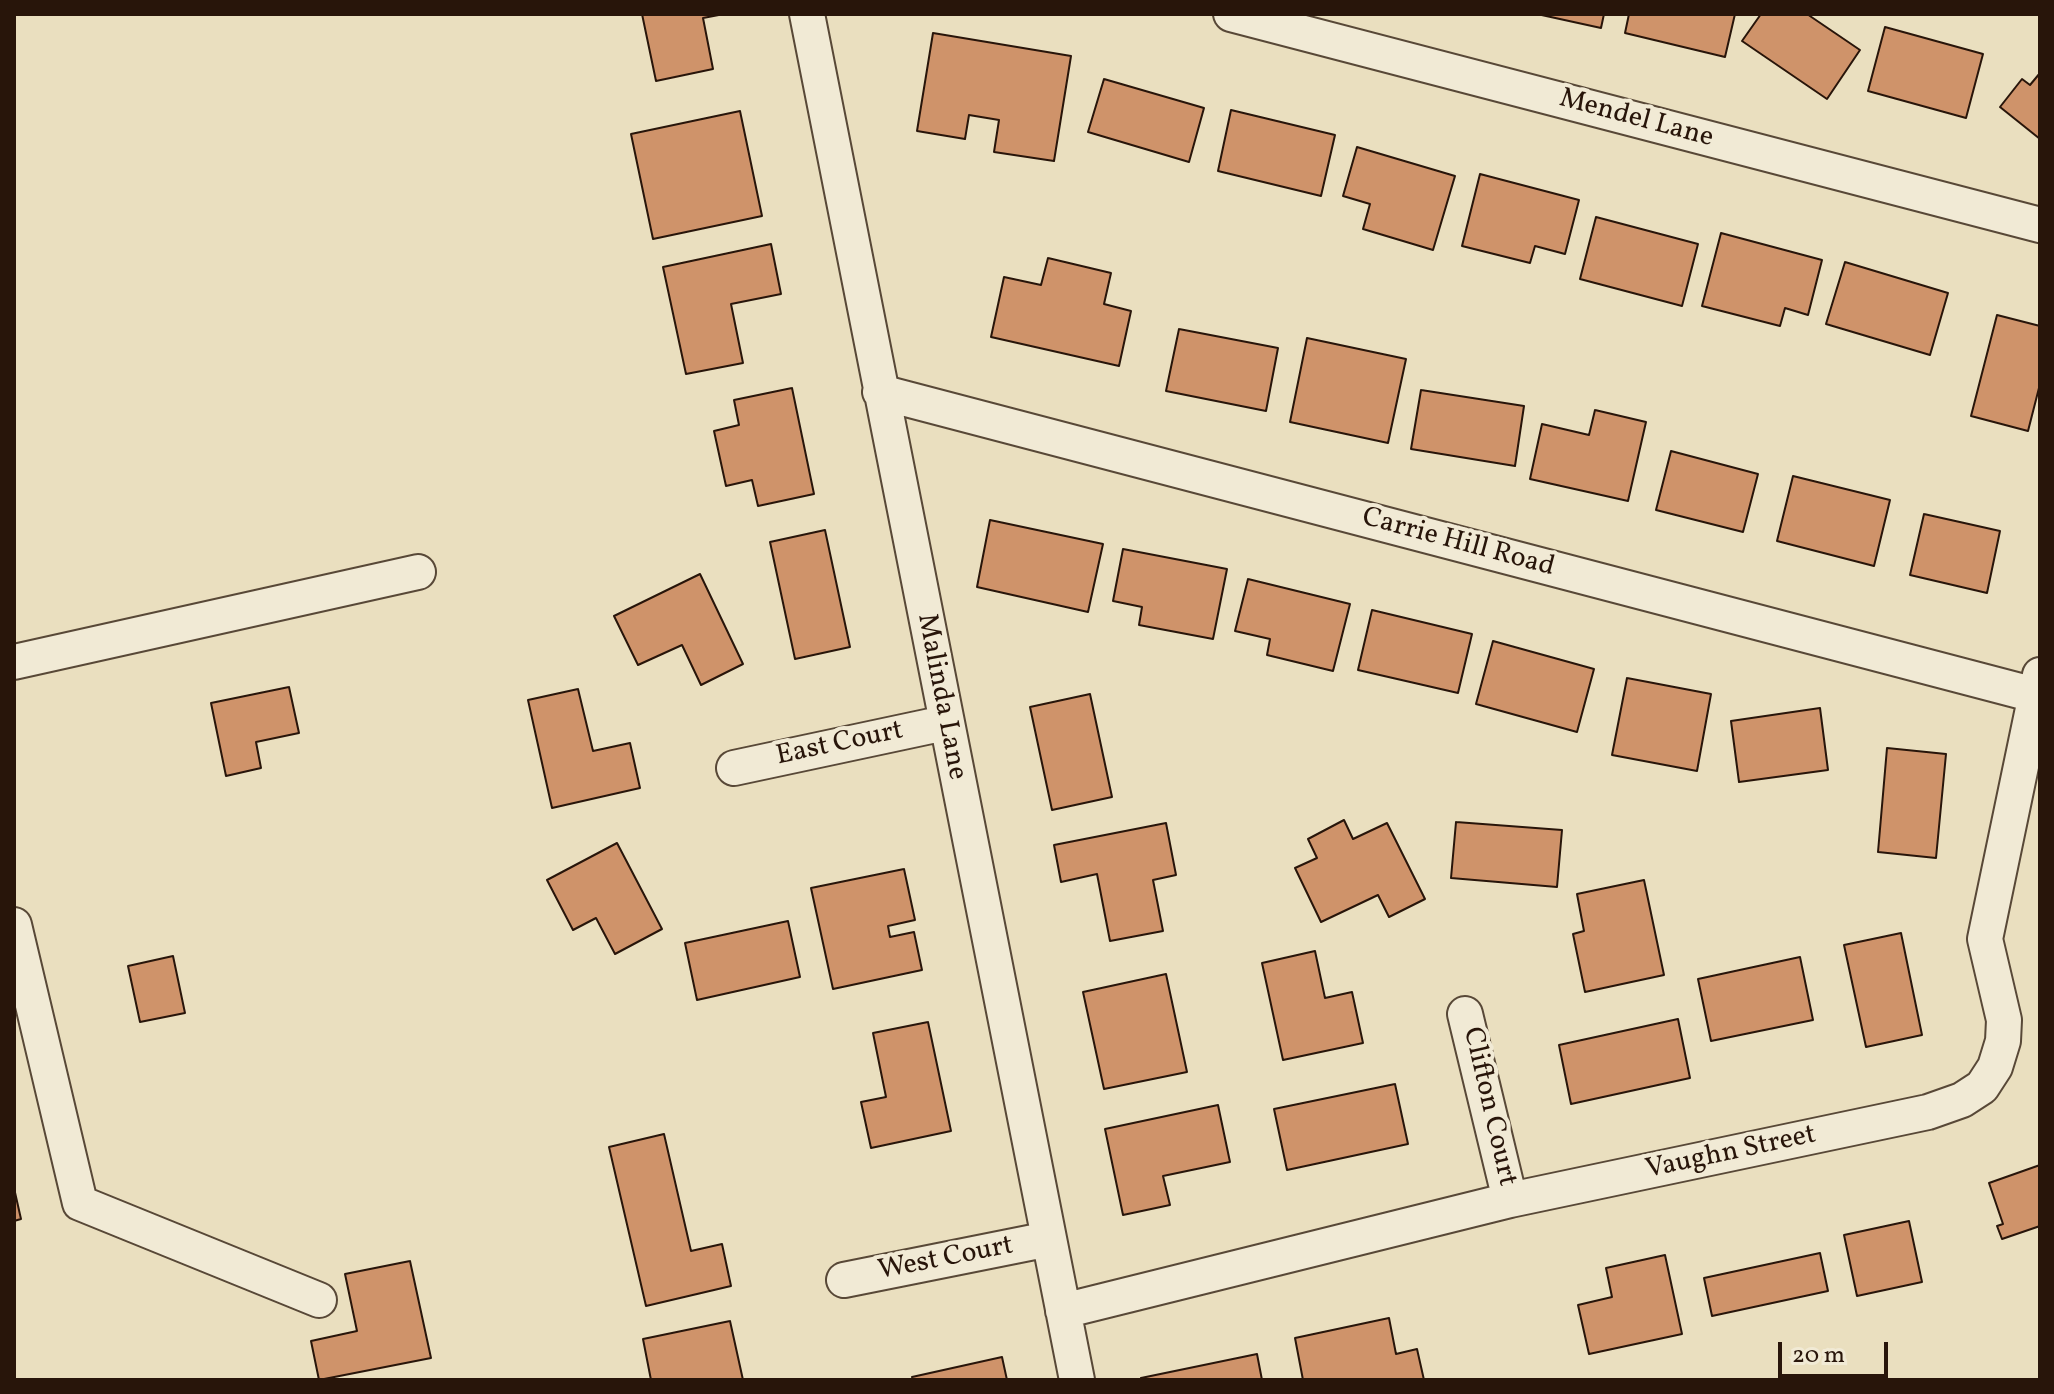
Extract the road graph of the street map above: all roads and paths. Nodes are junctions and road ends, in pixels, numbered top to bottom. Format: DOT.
graph roads {
  1 [pos="807,14"];
  2 [pos="1231,14"];
  3 [pos="2040,225"];
  4 [pos="880,392"];
  5 [pos="418,572"];
  6 [pos="14,662"];
  7 [pos="2038,685"];
  8 [pos="945,723"];
  9 [pos="734,768"];
  10 [pos="14,925"];
  11 [pos="1465,1014"];
  12 [pos="1510,1200"];
  13 [pos="1049,1239"];
  14 [pos="844,1280"];
  15 [pos="319,1300"];
  16 [pos="1063,1311"];
  17 [pos="1077,1380"];
  1 -- 4 [label="street, Malinda Lane"];
  2 -- 3 [label="street, Mendel Lane"];
  4 -- 7 [label="street, Carrie Hill Road"];
  4 -- 8 [label="street, Malinda Lane"];
  5 -- 6 [label="street"];
  7 -- 12 [label="street, Vaughn Street"];
  8 -- 9 [label="street, East Court"];
  8 -- 13 [label="street, Malinda Lane"];
  10 -- 15 [label="street"];
  11 -- 12 [label="street, Clifton Court"];
  12 -- 16 [label="street, Vaughn Street"];
  13 -- 14 [label="street, West Court"];
  13 -- 16 [label="street, Malinda Lane"];
  16 -- 17 [label="street, Malinda Lane"];
}
